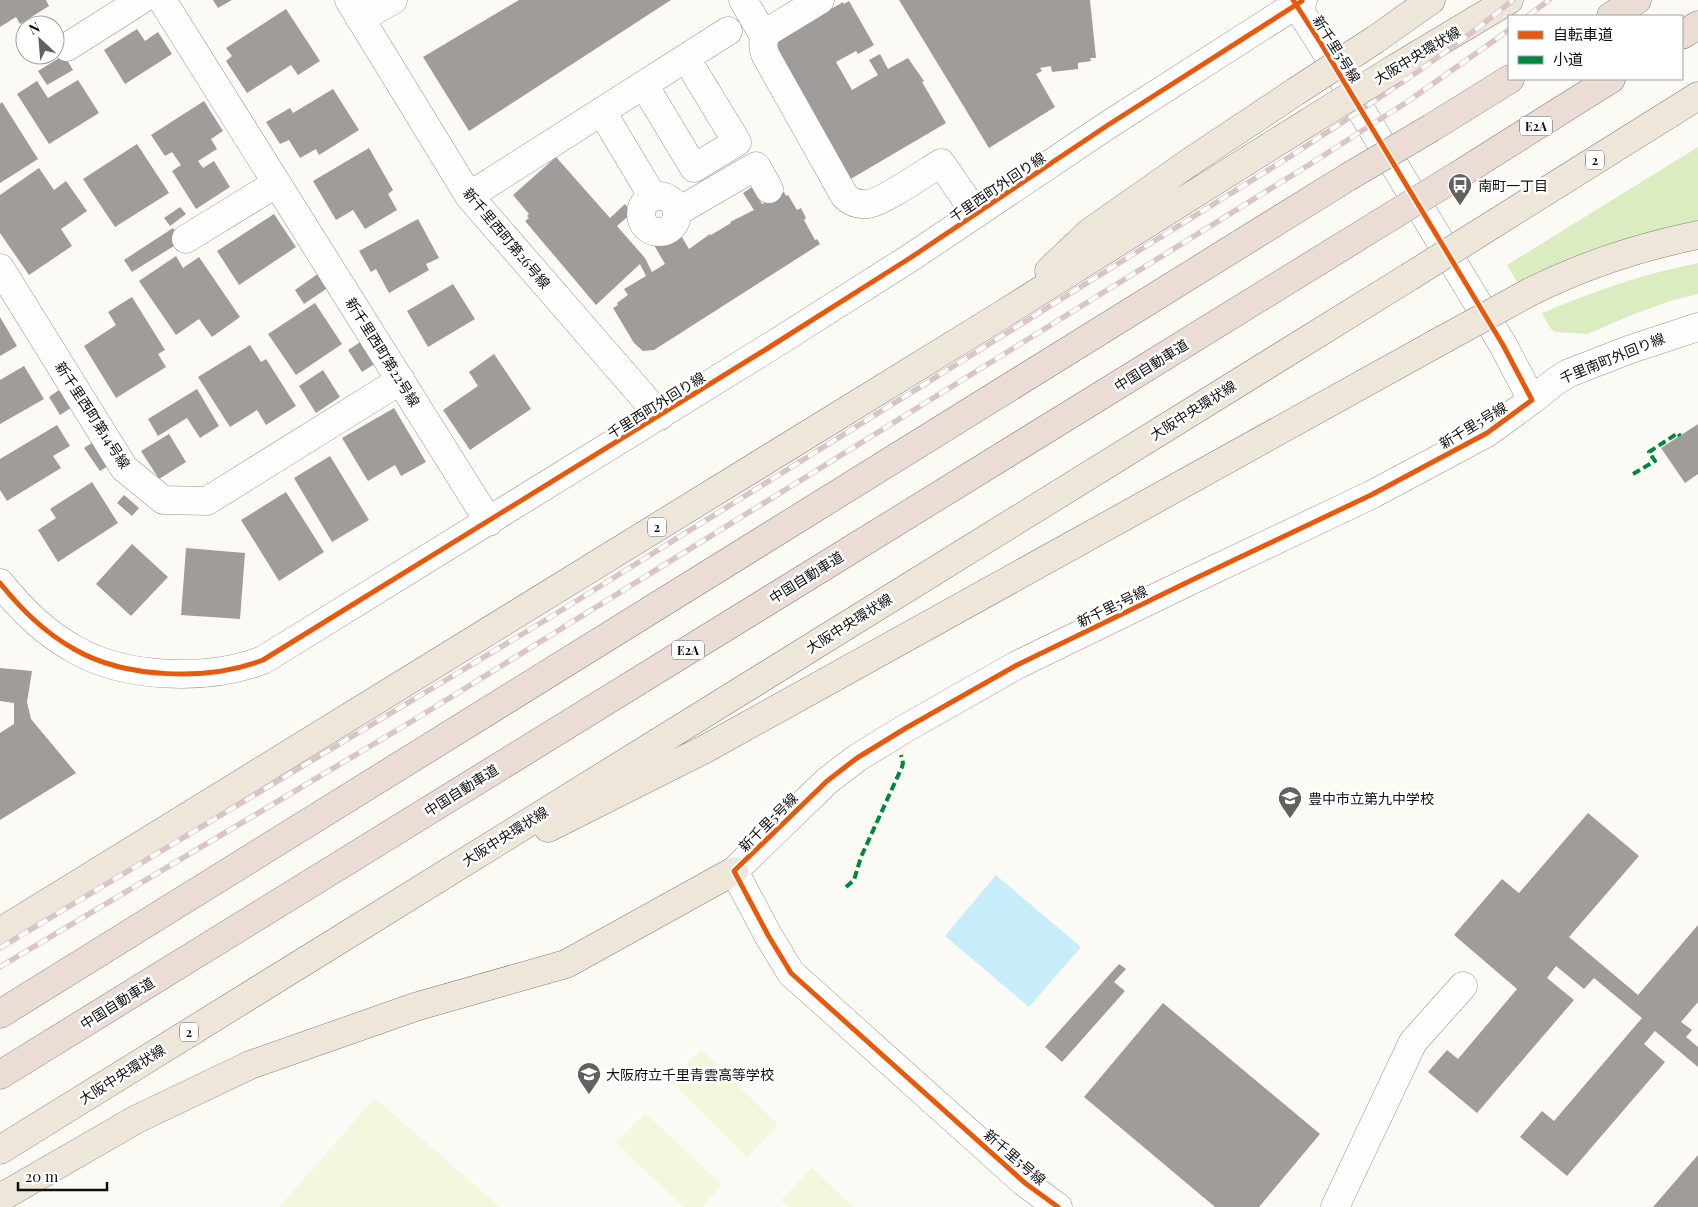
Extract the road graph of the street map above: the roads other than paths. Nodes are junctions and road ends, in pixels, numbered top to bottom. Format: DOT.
graph roads {
  1 [pos="141,0"];
  2 [pos="162,0"];
  3 [pos="393,0"];
  4 [pos="743,0"];
  5 [pos="820,0"];
  6 [pos="1430,0"];
  7 [pos="1509,0"];
  8 [pos="1637,0"];
  9 [pos="1297,1"];
  10 [pos="354,10"];
  11 [pos="1613,15"];
  12 [pos="1698,25"];
  13 [pos="728,31"];
  14 [pos="1683,34"];
  15 [pos="764,36"];
  16 [pos="67,47"];
  17 [pos="695,74"];
  18 [pos="1508,80"];
  19 [pos="1609,80"];
  20 [pos="644,85"];
  21 [pos="1698,96"];
  22 [pos="1698,108"];
  23 [pos="602,112"];
  24 [pos="1638,133"];
  25 [pos="277,183"];
  26 [pos="769,189"];
  27 [pos="469,196"];
  28 [pos="976,214"];
  29 [pos="1698,235"];
  30 [pos="186,239"];
  31 [pos="0,268"];
  32 [pos="1000,316"];
  33 [pos="1698,326"];
  34 [pos="401,380"];
  35 [pos="1532,400"];
  36 [pos="660,416"];
  37 [pos="489,522"];
  38 [pos="0,584"];
  39 [pos="734,871"];
  40 [pos="378,915"];
  41 [pos="0,932"];
  42 [pos="1462,986"];
  43 [pos="0,1014"];
  44 [pos="0,1075"];
  45 [pos="0,1150"];
  46 [pos="0,1198"];
  47 [pos="1058,1207"];
  48 [pos="1335,1207"];
  1 -- 16 [label="street"];
  2 -- 25 [label="street, 新千里西町第22号線"];
  3 -- 10 [label="street, 新千里西町第26号線"];
  4 -- 15 [label="street"];
  5 -- 15 [label="street"];
  6 -- 32 [label="main road, bridge"];
  7 -- 32 [label="main road, 大阪中央環状線 / 2, bridge"];
  8 -- 11 [label="highway"];
  9 -- 28 [label="street, 千里西町外回り線"];
  9 -- 35 [label="street, 新千里5号線"];
  10 -- 27 [label="street, 新千里西町第26号線"];
  12 -- 14 [label="highway"];
  13 -- 20 [label="street"];
  15 -- 28 [label="street"];
  17 -- 20 [label="street"];
  18 -- 43 [label="highway, bridge"];
  19 -- 44 [label="highway, 中国自動車道 / E2A, bridge"];
  20 -- 23 [label="street"];
  21 -- 24 [label="main road, 大阪中央環状線 / 2"];
  22 -- 24 [label="main road"];
  23 -- 26 [label="street"];
  23 -- 27 [label="street"];
  24 -- 40 [label="main road, 大阪中央環状線 / 2, bridge"];
  25 -- 30 [label="street"];
  25 -- 34 [label="street, 新千里西町第22号線"];
  27 -- 36 [label="street, 新千里西町第26号線"];
  28 -- 36 [label="street, 千里西町外回り線"];
  29 -- 40 [label="main road, bridge"];
  31 -- 34 [label="street, 新千里西町第14号線"];
  32 -- 41 [label="main road, 大阪中央環状線 / 2"];
  33 -- 35 [label="street, 千里南町外回り線"];
  34 -- 37 [label="street, 新千里西町第22号線"];
  35 -- 39 [label="street, 新千里5号線"];
  36 -- 37 [label="street, 千里西町外回り線"];
  37 -- 38 [label="street, 千里西町外回り線"];
  39 -- 46 [label="main road"];
  39 -- 47 [label="street, 新千里5号線"];
  40 -- 45 [label="main road, 大阪中央環状線 / 2"];
  42 -- 48 [label="street"];
}
